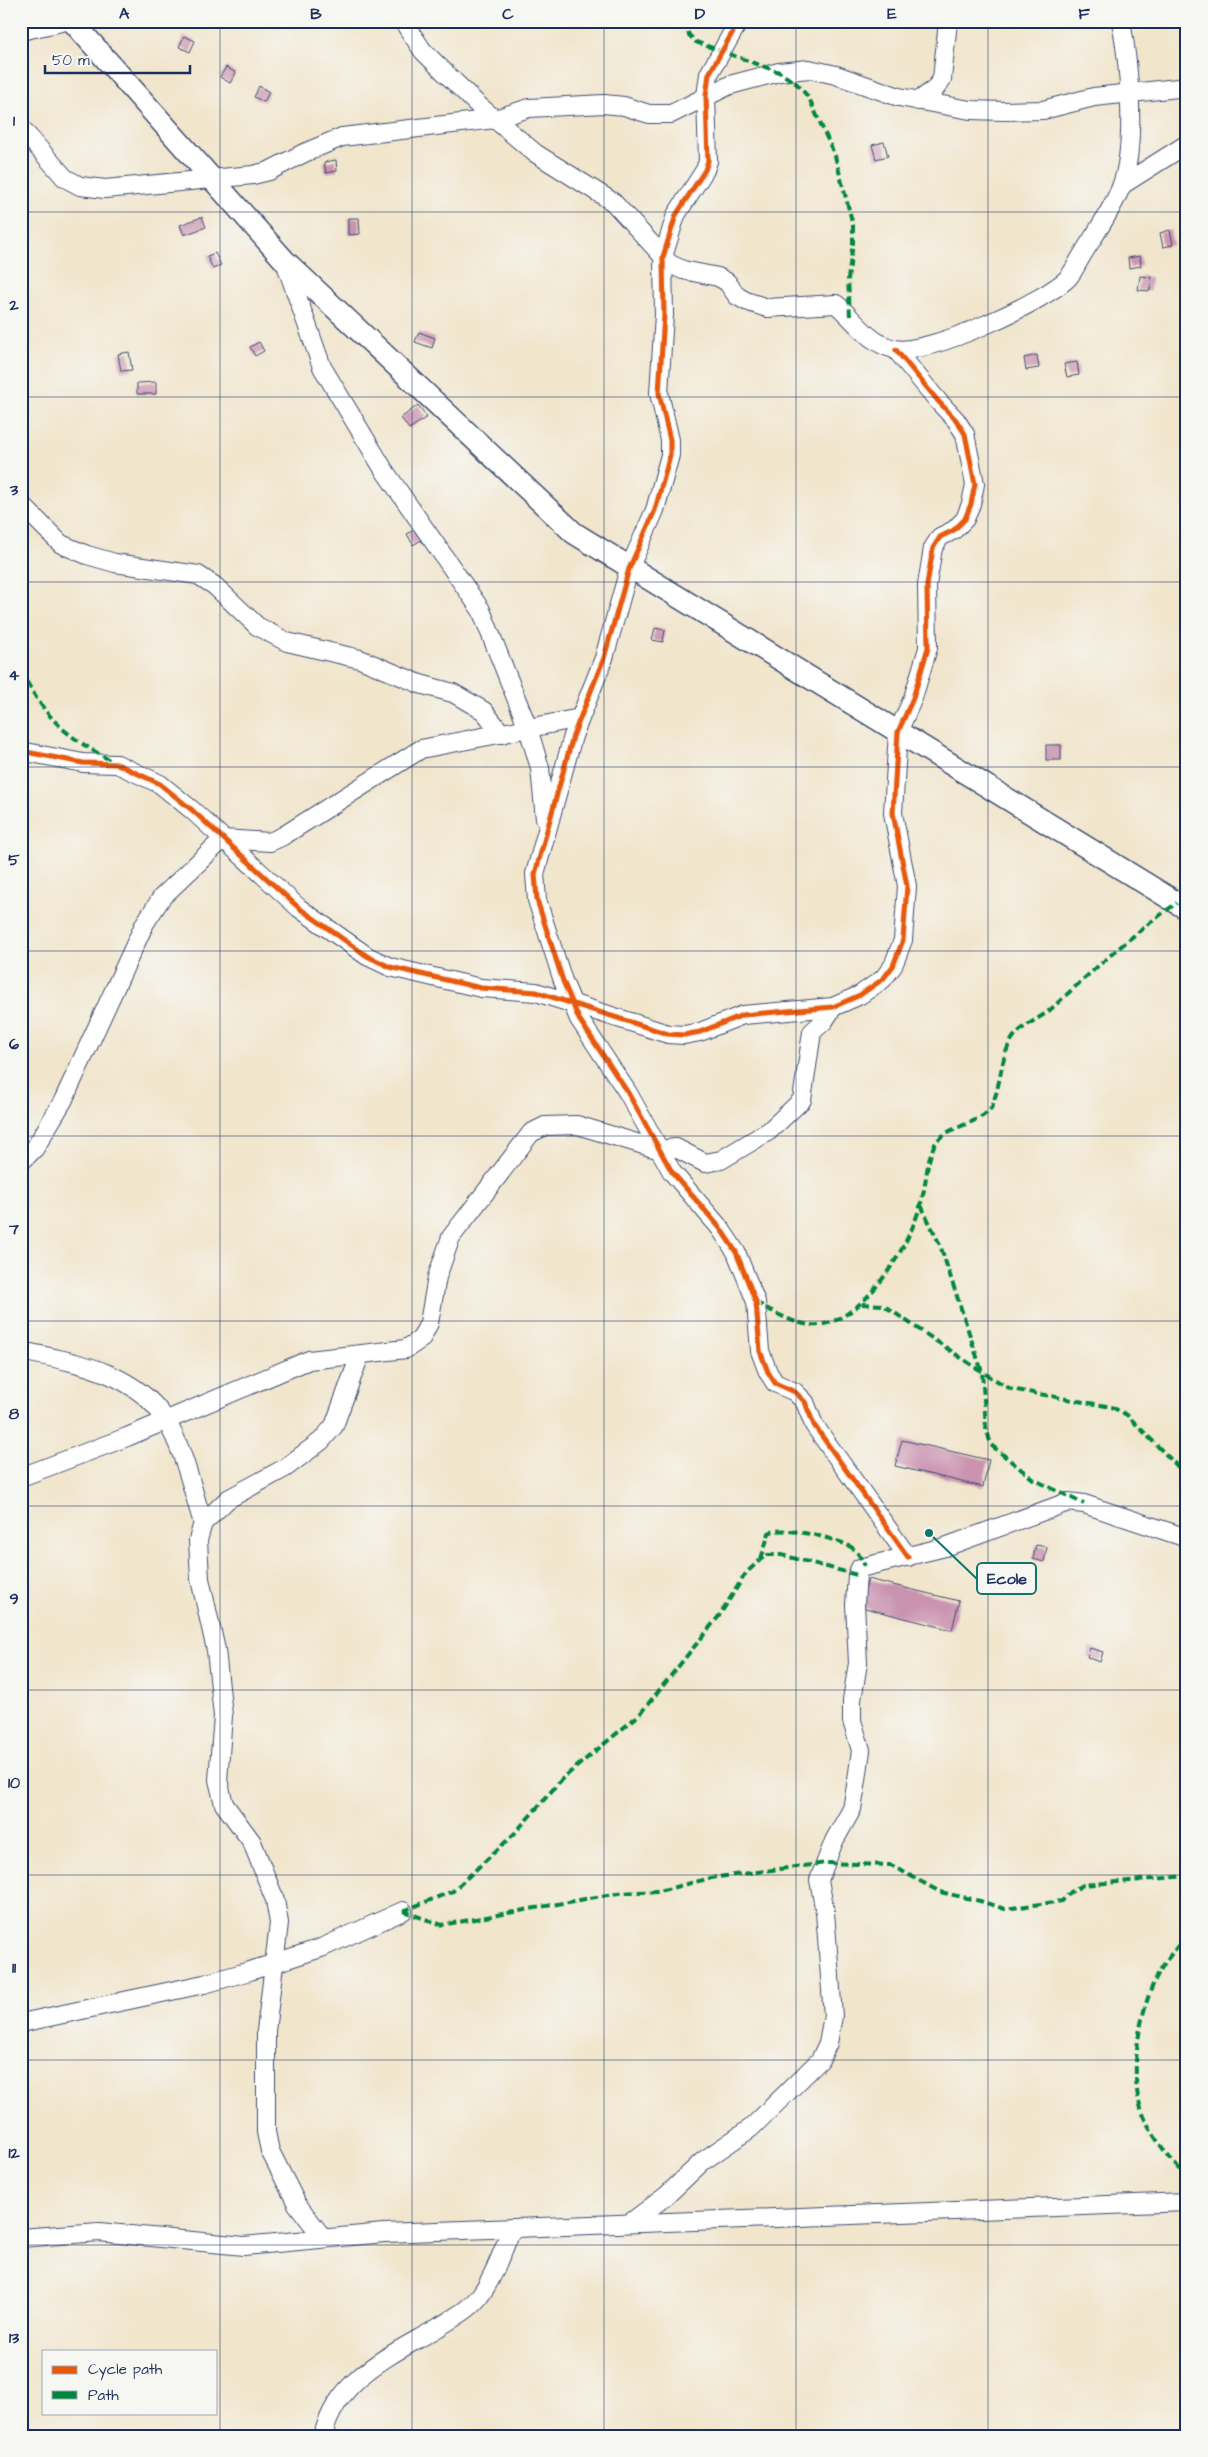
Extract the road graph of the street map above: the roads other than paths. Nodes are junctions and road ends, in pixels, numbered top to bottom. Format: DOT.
graph roads {
  1 [pos="66,21"];
  2 [pos="72,21"];
  3 [pos="404,21"];
  4 [pos="739,21"];
  5 [pos="948,21"];
  6 [pos="1121,21"];
  7 [pos="21,32"];
  8 [pos="1187,87"];
  9 [pos="1129,92"];
  10 [pos="706,96"];
  11 [pos="918,100"];
  12 [pos="495,119"];
  13 [pos="21,128"];
  14 [pos="1187,144"];
  15 [pos="213,180"];
  16 [pos="1122,185"];
  17 [pos="663,257"];
  18 [pos="285,261"];
  19 [pos="896,350"];
  20 [pos="21,504"];
  21 [pos="629,569"];
  22 [pos="580,718"];
  23 [pos="528,728"];
  24 [pos="898,732"];
  25 [pos="502,734"];
  26 [pos="21,751"];
  27 [pos="546,829"];
  28 [pos="223,839"];
  29 [pos="1183,903"];
  30 [pos="572,1003"];
  31 [pos="833,1007"];
  32 [pos="660,1150"];
  33 [pos="21,1162"];
  34 [pos="21,1351"];
  35 [pos="360,1354"];
  36 [pos="164,1419"];
  37 [pos="21,1477"];
  38 [pos="203,1523"];
  39 [pos="1187,1538"];
  40 [pos="908,1557"];
  41 [pos="403,1911"];
  42 [pos="274,1962"];
  43 [pos="21,2023"];
  44 [pos="1187,2202"];
  45 [pos="630,2223"];
  46 [pos="512,2228"];
  47 [pos="21,2238"];
  48 [pos="324,2238"];
  49 [pos="323,2436"];
  1 -- 7 [label="street"];
  2 -- 15 [label="street"];
  3 -- 12 [label="street"];
  4 -- 10 [label="street"];
  5 -- 11 [label="street"];
  6 -- 9 [label="street"];
  8 -- 9 [label="street"];
  9 -- 11 [label="street"];
  9 -- 16 [label="street"];
  10 -- 11 [label="street"];
  10 -- 12 [label="street"];
  10 -- 17 [label="street"];
  12 -- 15 [label="street"];
  12 -- 17 [label="street"];
  13 -- 15 [label="street"];
  14 -- 16 [label="street"];
  15 -- 18 [label="street"];
  16 -- 19 [label="street"];
  17 -- 19 [label="street"];
  17 -- 21 [label="street"];
  18 -- 21 [label="street"];
  18 -- 23 [label="street"];
  19 -- 24 [label="street"];
  20 -- 25 [label="street"];
  21 -- 22 [label="street"];
  21 -- 24 [label="street"];
  22 -- 23 [label="street"];
  22 -- 27 [label="street"];
  23 -- 25 [label="street"];
  23 -- 27 [label="street"];
  24 -- 29 [label="street"];
  24 -- 31 [label="street"];
  25 -- 28 [label="street"];
  26 -- 28 [label="street"];
  27 -- 30 [label="street"];
  28 -- 30 [label="street"];
  28 -- 33 [label="street"];
  30 -- 31 [label="street"];
  30 -- 32 [label="street"];
  31 -- 32 [label="street"];
  32 -- 35 [label="street"];
  32 -- 40 [label="street"];
  34 -- 36 [label="street"];
  35 -- 36 [label="street"];
  35 -- 38 [label="street"];
  36 -- 37 [label="street"];
  36 -- 38 [label="street"];
  38 -- 42 [label="street"];
  39 -- 40 [label="street"];
  40 -- 45 [label="street"];
  41 -- 42 [label="street"];
  42 -- 43 [label="street"];
  42 -- 48 [label="street"];
  44 -- 45 [label="street"];
  45 -- 46 [label="street"];
  46 -- 48 [label="street"];
  46 -- 49 [label="street"];
  47 -- 48 [label="street"];
}
